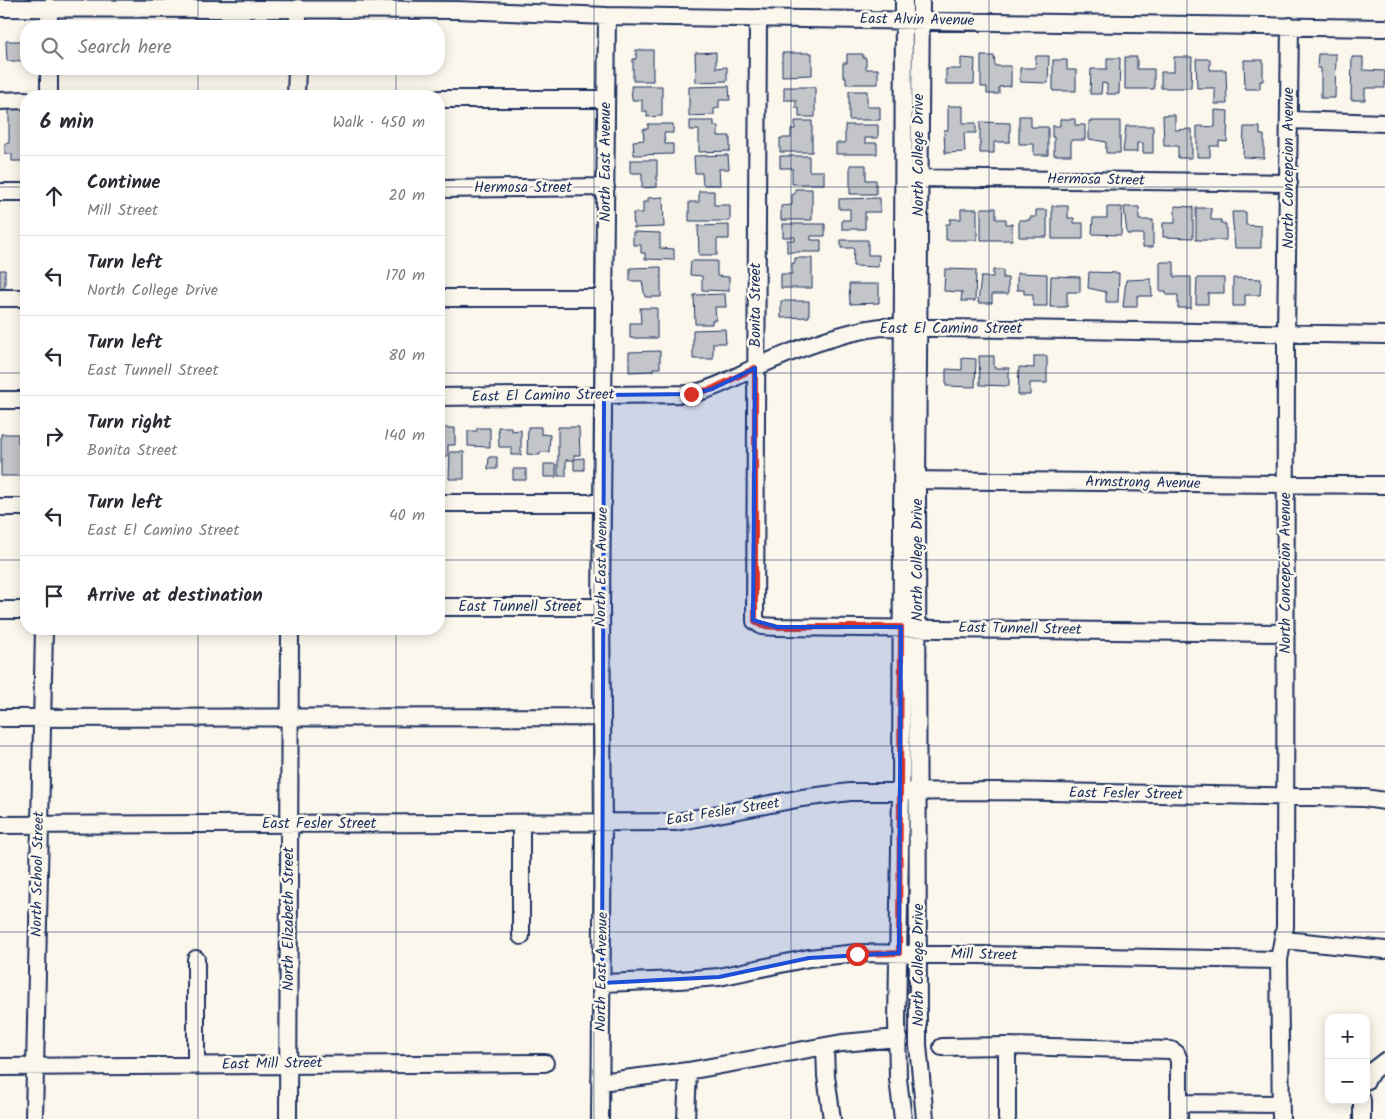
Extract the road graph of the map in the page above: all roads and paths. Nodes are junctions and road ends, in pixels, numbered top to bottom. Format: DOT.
graph roads {
  1 [pos="904,0"];
  2 [pos="921,0"];
  3 [pos="457,5"];
  4 [pos="48,7"];
  5 [pos="0,8"];
  6 [pos="298,8"];
  7 [pos="607,16"];
  8 [pos="758,18"];
  9 [pos="49,20"];
  10 [pos="298,20"];
  11 [pos="903,20"];
  12 [pos="920,20"];
  13 [pos="1290,26"];
  14 [pos="1385,28"];
  15 [pos="49,75"];
  16 [pos="297,75"];
  17 [pos="49,90"];
  18 [pos="296,90"];
  19 [pos="445,99"];
  20 [pos="606,99"];
  21 [pos="20,100"];
  22 [pos="0,101"];
  23 [pos="1289,120"];
  24 [pos="1385,123"];
  25 [pos="911,178"];
  26 [pos="1289,183"];
  27 [pos="606,187"];
  28 [pos="445,188"];
  29 [pos="0,192"];
  30 [pos="20,192"];
  31 [pos="0,298"];
  32 [pos="20,298"];
  33 [pos="445,298"];
  34 [pos="605,298"];
  35 [pos="910,327"];
  36 [pos="1286,335"];
  37 [pos="1385,335"];
  38 [pos="755,368"];
  39 [pos="604,395"];
  40 [pos="445,397"];
  41 [pos="0,400"];
  42 [pos="20,400"];
  43 [pos="909,480"];
  44 [pos="1286,484"];
  45 [pos="1385,485"];
  46 [pos="603,503"];
  47 [pos="445,504"];
  48 [pos="0,507"];
  49 [pos="20,507"];
  50 [pos="445,607"];
  51 [pos="601,607"];
  52 [pos="0,610"];
  53 [pos="20,610"];
  54 [pos="755,621"];
  55 [pos="901,627"];
  56 [pos="918,627"];
  57 [pos="1286,633"];
  58 [pos="44,635"];
  59 [pos="290,635"];
  60 [pos="602,717"];
  61 [pos="0,718"];
  62 [pos="290,718"];
  63 [pos="42,719"];
  64 [pos="901,791"];
  65 [pos="919,791"];
  66 [pos="1284,798"];
  67 [pos="1385,801"];
  68 [pos="289,824"];
  69 [pos="521,824"];
  70 [pos="603,824"];
  71 [pos="39,825"];
  72 [pos="0,826"];
  73 [pos="521,936"];
  74 [pos="1284,940"];
  75 [pos="1385,950"];
  76 [pos="899,953"];
  77 [pos="919,953"];
  78 [pos="196,959"];
  79 [pos="1279,960"];
  80 [pos="602,982"];
  81 [pos="898,1038"];
  82 [pos="825,1046"];
  83 [pos="1007,1046"];
  84 [pos="942,1048"];
  85 [pos="1385,1061"];
  86 [pos="545,1063"];
  87 [pos="289,1064"];
  88 [pos="196,1066"];
  89 [pos="0,1067"];
  90 [pos="34,1067"];
  91 [pos="688,1071"];
  92 [pos="1370,1074"];
  93 [pos="600,1082"];
  94 [pos="1362,1104"];
  95 [pos="1179,1111"];
  96 [pos="1280,1111"];
  97 [pos="34,1119"];
  98 [pos="288,1119"];
  99 [pos="600,1119"];
  100 [pos="686,1119"];
  101 [pos="832,1119"];
  102 [pos="903,1119"];
  103 [pos="924,1119"];
  104 [pos="1007,1119"];
  105 [pos="1362,1119"];
  1 -- 11 [label="street, North College Drive"];
  2 -- 12 [label="street, North College Drive"];
  3 -- 6 [label="street, East Alvin Avenue"];
  3 -- 7 [label="street, East Alvin Avenue"];
  4 -- 5 [label="street, East Alvin Avenue"];
  4 -- 6 [label="street, East Alvin Avenue"];
  4 -- 9 [label="street"];
  6 -- 10 [label="street"];
  7 -- 8 [label="street, East Alvin Avenue"];
  7 -- 20 [label="street, North East Avenue"];
  8 -- 11 [label="street, East Alvin Avenue"];
  8 -- 38 [label="street, Bonita Street"];
  11 -- 12 [label="street, East Alvin Avenue"];
  11 -- 25 [label="street, North College Drive"];
  12 -- 13 [label="street, East Alvin Avenue"];
  12 -- 25 [label="street, North College Drive"];
  13 -- 14 [label="street, East Alvin Avenue"];
  13 -- 23 [label="street, North Concepcion Avenue"];
  15 -- 17 [label="street"];
  16 -- 18 [label="street"];
  19 -- 20 [label="street"];
  20 -- 27 [label="street, North East Avenue"];
  21 -- 22 [label="street"];
  23 -- 24 [label="street"];
  23 -- 26 [label="street, North Concepcion Avenue"];
  25 -- 26 [label="street, Hermosa Street"];
  25 -- 35 [label="street, North College Drive"];
  26 -- 36 [label="street, North Concepcion Avenue"];
  27 -- 28 [label="street, Hermosa Street"];
  27 -- 34 [label="street, North East Avenue"];
  29 -- 30 [label="street"];
  31 -- 32 [label="street"];
  33 -- 34 [label="street"];
  34 -- 39 [label="street, North East Avenue"];
  35 -- 36 [label="street, East El Camino Street"];
  35 -- 38 [label="street, East El Camino Street"];
  35 -- 43 [label="street, North College Drive"];
  36 -- 37 [label="street, East El Camino Street"];
  36 -- 44 [label="street, North Concepcion Avenue"];
  38 -- 39 [label="street, East El Camino Street"];
  38 -- 54 [label="street, Bonita Street"];
  39 -- 40 [label="street, East El Camino Street"];
  39 -- 46 [label="street, North East Avenue"];
  41 -- 42 [label="street"];
  43 -- 44 [label="street, Armstrong Avenue"];
  43 -- 55 [label="street, North College Drive"];
  43 -- 56 [label="street, North College Drive"];
  44 -- 45 [label="street, Armstrong Avenue"];
  44 -- 57 [label="street, North Concepcion Avenue"];
  46 -- 47 [label="street"];
  46 -- 51 [label="street, North East Avenue"];
  48 -- 49 [label="street"];
  50 -- 51 [label="street, East Tunnell Street"];
  51 -- 60 [label="street, North East Avenue"];
  52 -- 53 [label="street"];
  54 -- 55 [label="street, East Tunnell Street"];
  55 -- 56 [label="street, East Tunnell Street"];
  55 -- 64 [label="street, North College Drive"];
  56 -- 57 [label="street, East Tunnell Street"];
  56 -- 65 [label="street, North College Drive"];
  57 -- 66 [label="street, North Concepcion Avenue"];
  58 -- 63 [label="street, North School Street"];
  59 -- 62 [label="street, North Elizabeth Street"];
  60 -- 62 [label="street"];
  60 -- 70 [label="street, North East Avenue"];
  61 -- 63 [label="street"];
  62 -- 63 [label="street"];
  62 -- 68 [label="street, North Elizabeth Street"];
  63 -- 71 [label="street, North School Street"];
  64 -- 65 [label="street, East Fesler Street"];
  64 -- 70 [label="street, East Fesler Street"];
  64 -- 76 [label="street, North College Drive"];
  65 -- 66 [label="street, East Fesler Street"];
  65 -- 77 [label="street, North College Drive"];
  66 -- 67 [label="street, East Fesler Street"];
  66 -- 74 [label="street, North Concepcion Avenue"];
  68 -- 69 [label="street, East Fesler Street"];
  68 -- 71 [label="street, East Fesler Street"];
  68 -- 87 [label="street, North Elizabeth Street"];
  69 -- 70 [label="street, East Fesler Street"];
  69 -- 73 [label="street"];
  70 -- 80 [label="street, North East Avenue"];
  71 -- 72 [label="street, East Fesler Street"];
  71 -- 90 [label="street, North School Street"];
  74 -- 75 [label="street"];
  74 -- 79 [label="street, North Concepcion Avenue"];
  76 -- 77 [label="street, Mill Street"];
  76 -- 80 [label="street, Mill Street"];
  76 -- 81 [label="street, North College Drive"];
  77 -- 79 [label="street, Mill Street"];
  77 -- 103 [label="street, North College Drive"];
  78 -- 88 [label="street"];
  79 -- 96 [label="street, North Concepcion Avenue"];
  80 -- 93 [label="street, North East Avenue"];
  81 -- 82 [label="street"];
  81 -- 102 [label="street, North College Drive"];
  82 -- 91 [label="street"];
  82 -- 101 [label="street"];
  83 -- 84 [label="street"];
  83 -- 95 [label="street"];
  83 -- 104 [label="street"];
  85 -- 92 [label="street"];
  86 -- 87 [label="street, East Mill Street"];
  87 -- 88 [label="street, East Mill Street"];
  87 -- 98 [label="street, North Elizabeth Street"];
  88 -- 90 [label="street, East Mill Street"];
  89 -- 90 [label="street, East Mill Street"];
  90 -- 97 [label="street, North School Street"];
  91 -- 93 [label="street"];
  91 -- 100 [label="street"];
  93 -- 99 [label="street, North East Avenue"];
  94 -- 105 [label="street"];
  95 -- 96 [label="street"];
}
